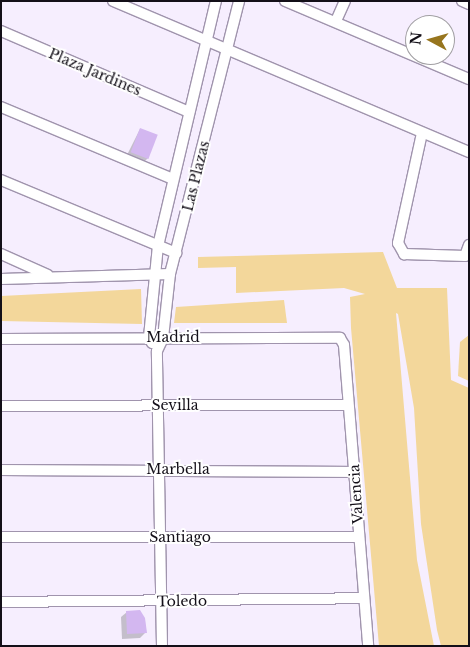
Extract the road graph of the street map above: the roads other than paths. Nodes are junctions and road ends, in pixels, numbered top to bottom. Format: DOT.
graph roads {
  1 [pos="113,1"];
  2 [pos="216,1"];
  3 [pos="239,1"];
  4 [pos="285,1"];
  5 [pos="345,1"];
  6 [pos="462,1"];
  7 [pos="469,4"];
  8 [pos="336,21"];
  9 [pos="1,31"];
  10 [pos="206,41"];
  11 [pos="227,51"];
  12 [pos="469,79"];
  13 [pos="1,107"];
  14 [pos="189,112"];
  15 [pos="422,133"];
  16 [pos="469,152"];
  17 [pos="1,180"];
  18 [pos="173,180"];
  19 [pos="469,245"];
  20 [pos="158,246"];
  21 [pos="176,253"];
  22 [pos="1,254"];
  23 [pos="170,274"];
  24 [pos="154,275"];
  25 [pos="51,276"];
  26 [pos="1,279"];
  27 [pos="149,338"];
  28 [pos="162,338"];
  29 [pos="1,339"];
  30 [pos="342,342"];
  31 [pos="157,350"];
  32 [pos="348,405"];
  33 [pos="1,406"];
  34 [pos="158,406"];
  35 [pos="159,469"];
  36 [pos="1,470"];
  37 [pos="355,472"];
  38 [pos="1,537"];
  39 [pos="160,537"];
  40 [pos="359,537"];
  41 [pos="363,598"];
  42 [pos="160,601"];
  43 [pos="1,602"];
  44 [pos="162,646"];
  45 [pos="368,646"];
  1 -- 10 [label="street"];
  2 -- 10 [label="street, Las Plazas"];
  3 -- 11 [label="street, Las Plazas"];
  4 -- 8 [label="street"];
  5 -- 8 [label="street"];
  6 -- 7 [label="street"];
  8 -- 12 [label="street"];
  9 -- 14 [label="street, Plaza Jardines"];
  10 -- 11 [label="street"];
  10 -- 14 [label="street, Las Plazas"];
  11 -- 15 [label="street"];
  11 -- 21 [label="street, Las Plazas"];
  13 -- 18 [label="street"];
  14 -- 18 [label="street, Las Plazas"];
  15 -- 16 [label="street"];
  15 -- 19 [label="street"];
  17 -- 20 [label="street"];
  18 -- 20 [label="street, Las Plazas"];
  20 -- 21 [label="street"];
  20 -- 24 [label="street, Las Plazas"];
  21 -- 23 [label="street, Las Plazas"];
  22 -- 25 [label="street"];
  23 -- 24 [label="street"];
  23 -- 28 [label="street, Las Plazas"];
  24 -- 25 [label="street"];
  24 -- 27 [label="street, Las Plazas"];
  25 -- 26 [label="street"];
  27 -- 28 [label="street, Madrid"];
  27 -- 29 [label="street, Madrid"];
  27 -- 31 [label="street"];
  28 -- 30 [label="street, Madrid"];
  28 -- 31 [label="street, Las Plazas"];
  30 -- 32 [label="street, Valencia"];
  31 -- 34 [label="street, Las Plazas"];
  32 -- 34 [label="street, Sevilla"];
  32 -- 37 [label="street, Valencia"];
  33 -- 34 [label="street, Sevilla"];
  34 -- 35 [label="street, Las Plazas"];
  35 -- 36 [label="street, Marbella"];
  35 -- 37 [label="street, Marbella"];
  35 -- 39 [label="street, Las Plazas"];
  37 -- 40 [label="street, Valencia"];
  38 -- 39 [label="street, Santiago"];
  39 -- 40 [label="street, Santiago"];
  39 -- 42 [label="street, Las Plazas"];
  40 -- 41 [label="street, Valencia"];
  41 -- 42 [label="street, Toledo"];
  41 -- 45 [label="street, Valencia"];
  42 -- 43 [label="street, Toledo"];
  42 -- 44 [label="street, Las Plazas"];
}
